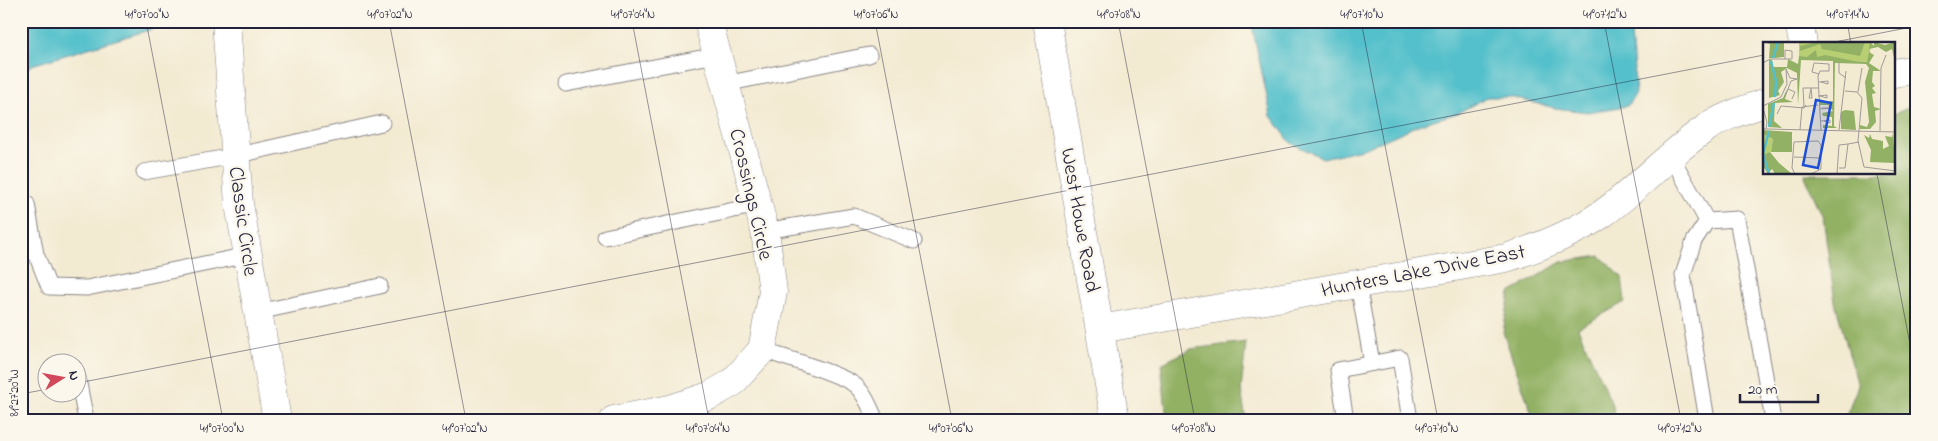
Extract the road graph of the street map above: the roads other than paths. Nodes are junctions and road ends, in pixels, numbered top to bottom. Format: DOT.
graph roads {
  1 [pos="226,21"];
  2 [pos="708,21"];
  3 [pos="1047,21"];
  4 [pos="1799,21"];
  5 [pos="1803,42"];
  6 [pos="716,55"];
  7 [pos="869,55"];
  8 [pos="1917,69"];
  9 [pos="1896,73"];
  10 [pos="566,84"];
  11 [pos="725,84"];
  12 [pos="1763,103"];
  13 [pos="382,123"];
  14 [pos="1670,154"];
  15 [pos="234,156"];
  16 [pos="144,172"];
  17 [pos="27,204"];
  18 [pos="758,205"];
  19 [pos="1707,221"];
  20 [pos="765,231"];
  21 [pos="604,237"];
  22 [pos="914,241"];
  23 [pos="248,255"];
  24 [pos="1358,284"];
  25 [pos="380,286"];
  26 [pos="258,312"];
  27 [pos="1100,329"];
  28 [pos="762,350"];
  29 [pos="1372,363"];
  30 [pos="83,404"];
  31 [pos="699,410"];
  32 [pos="86,420"];
  33 [pos="277,420"];
  34 [pos="614,420"];
  35 [pos="876,420"];
  36 [pos="1115,420"];
  37 [pos="1346,420"];
  38 [pos="1410,420"];
  39 [pos="1707,420"];
  40 [pos="1773,420"];
  1 -- 15 [label="street, Classic Circle"];
  2 -- 6 [label="street, Crossings Circle"];
  3 -- 27 [label="street, West Howe Road"];
  4 -- 5 [label="street"];
  6 -- 10 [label="lane"];
  6 -- 11 [label="street, Crossings Circle"];
  7 -- 11 [label="lane"];
  8 -- 9 [label="street"];
  11 -- 18 [label="street, Crossings Circle"];
  12 -- 14 [label="street, Hunters Lake Drive East"];
  13 -- 15 [label="lane"];
  14 -- 19 [label="lane"];
  14 -- 24 [label="street, Hunters Lake Drive East"];
  15 -- 16 [label="lane"];
  15 -- 23 [label="street, Classic Circle"];
  17 -- 23 [label="lane"];
  18 -- 20 [label="street, Crossings Circle"];
  18 -- 21 [label="lane"];
  19 -- 39 [label="lane"];
  19 -- 40 [label="lane"];
  20 -- 22 [label="lane"];
  20 -- 28 [label="street, Crossings Circle"];
  23 -- 26 [label="street, Classic Circle"];
  24 -- 27 [label="street, Hunters Lake Drive East"];
  24 -- 29 [label="lane"];
  25 -- 26 [label="lane"];
  26 -- 33 [label="street, Classic Circle"];
  27 -- 36 [label="street, West Howe Road"];
  28 -- 31 [label="street"];
  28 -- 35 [label="lane"];
  29 -- 37 [label="lane"];
  29 -- 38 [label="lane"];
  30 -- 32 [label="lane"];
  31 -- 34 [label="street"];
}
